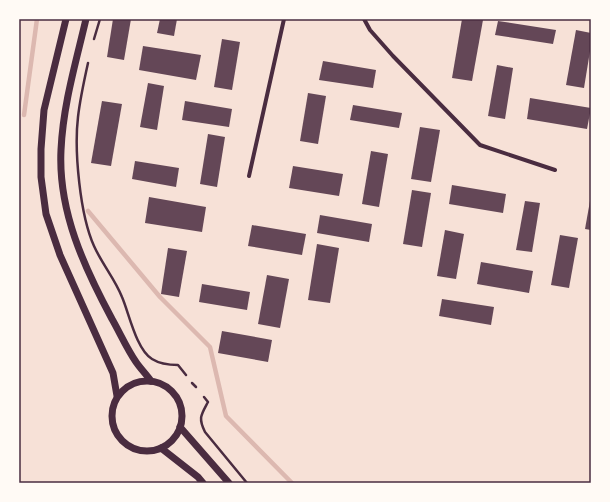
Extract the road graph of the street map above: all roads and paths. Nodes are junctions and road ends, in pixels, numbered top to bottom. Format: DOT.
graph roads {
  1 [pos="66,19"];
  2 [pos="86,19"];
  3 [pos="100,19"];
  4 [pos="284,19"];
  5 [pos="364,19"];
  6 [pos="92,45"];
  7 [pos="89,59"];
  8 [pos="555,170"];
  9 [pos="249,176"];
  10 [pos="186,375"];
  11 [pos="151,381"];
  12 [pos="192,383"];
  13 [pos="196,387"];
  14 [pos="118,396"];
  15 [pos="204,397"];
  16 [pos="180,427"];
  17 [pos="161,448"];
  18 [pos="203,483"];
  19 [pos="229,483"];
  20 [pos="248,483"];
  1 -- 14 [label="street"];
  2 -- 11 [label="street"];
  3 -- 6 [label="path"];
  4 -- 9 [label="street"];
  5 -- 8 [label="street"];
  7 -- 10 [label="path"];
  11 -- 14 [label="street"];
  11 -- 16 [label="street"];
  12 -- 13 [label="path"];
  14 -- 17 [label="street"];
  15 -- 20 [label="path"];
  16 -- 17 [label="street"];
  16 -- 19 [label="street"];
  17 -- 18 [label="street"];
}
